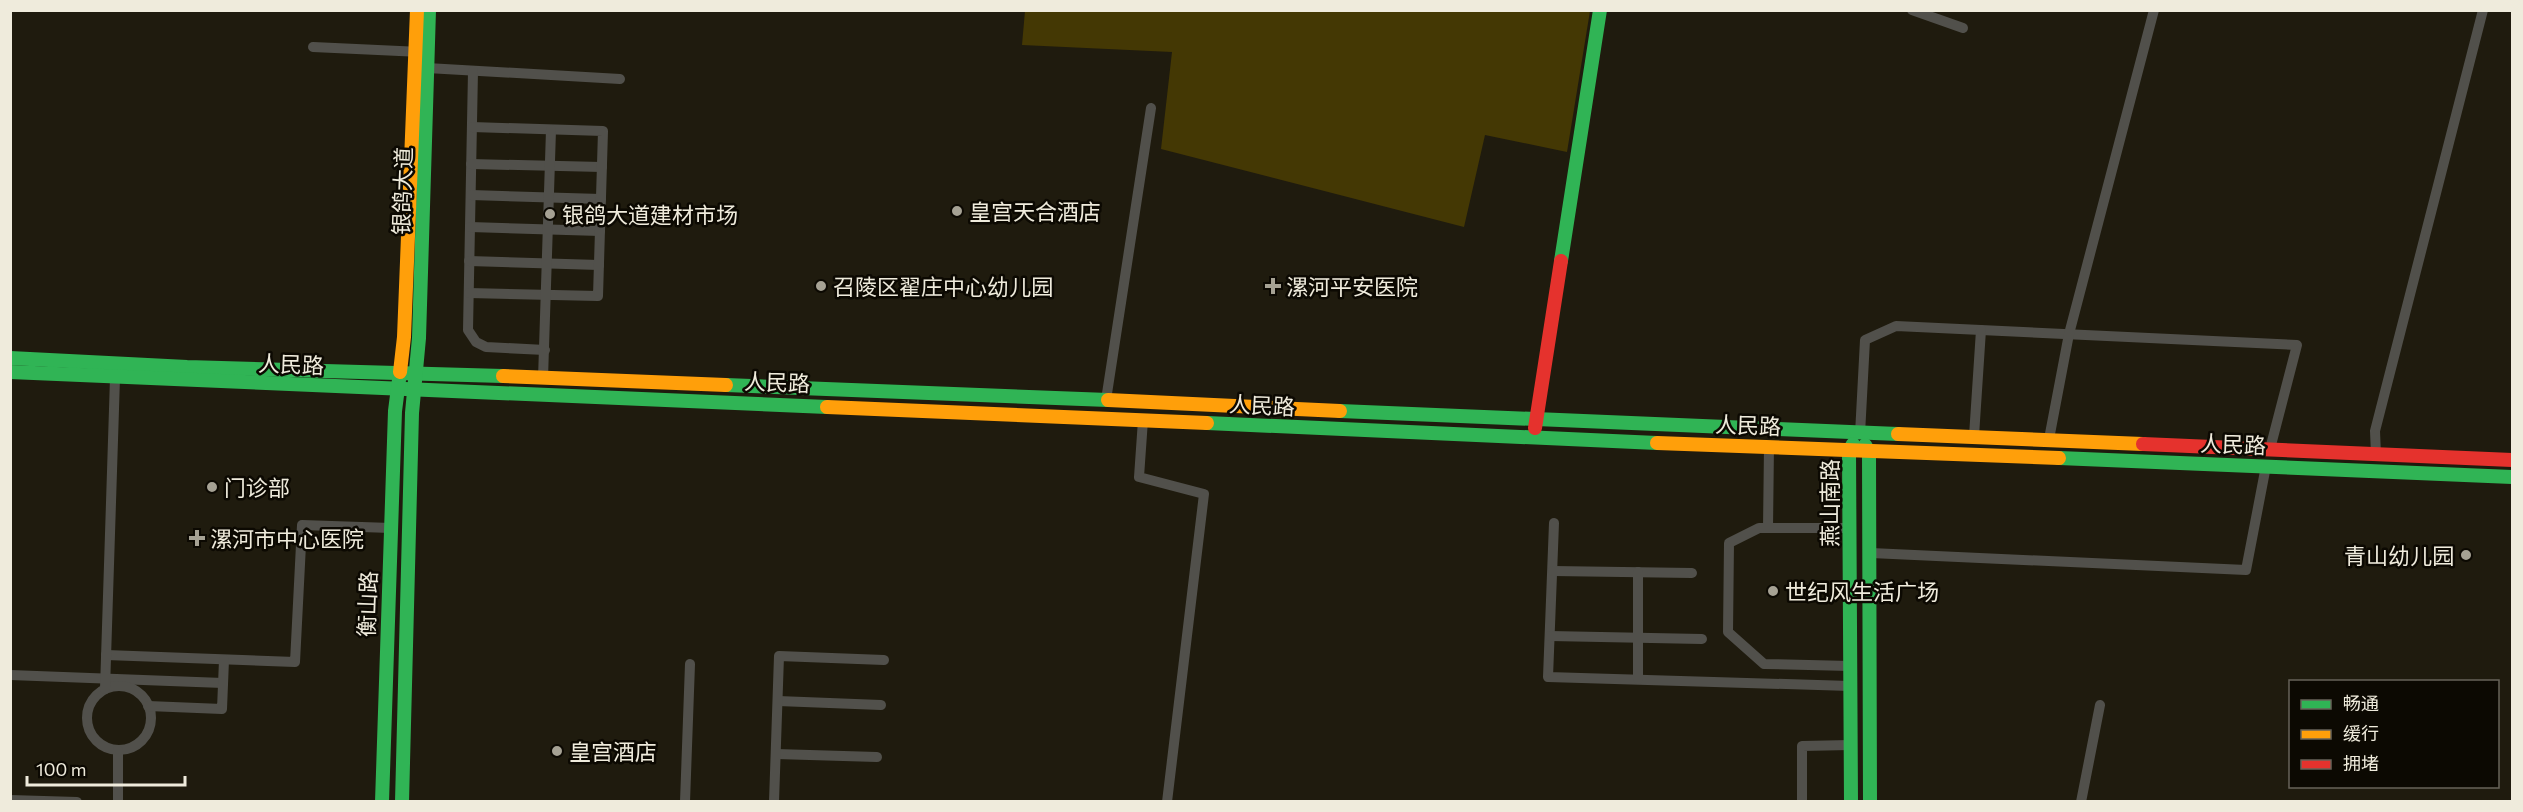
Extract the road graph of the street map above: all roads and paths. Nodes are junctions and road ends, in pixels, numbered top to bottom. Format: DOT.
graph roads {
  1 [pos="417,10"];
  2 [pos="429,10"];
  3 [pos="1600,10"];
  4 [pos="1912,10"];
  5 [pos="2154,10"];
  6 [pos="2483,10"];
  7 [pos="1963,28"];
  8 [pos="313,47"];
  9 [pos="421,52"];
  10 [pos="427,68"];
  11 [pos="473,71"];
  12 [pos="620,79"];
  13 [pos="1151,108"];
  14 [pos="472,127"];
  15 [pos="551,130"];
  16 [pos="471,164"];
  17 [pos="550,166"];
  18 [pos="602,167"];
  19 [pos="471,195"];
  20 [pos="549,197"];
  21 [pos="601,199"];
  22 [pos="470,227"];
  23 [pos="548,230"];
  24 [pos="600,231"];
  25 [pos="470,261"];
  26 [pos="547,264"];
  27 [pos="599,265"];
  28 [pos="469,293"];
  29 [pos="546,295"];
  30 [pos="1981,330"];
  31 [pos="2069,334"];
  32 [pos="544,350"];
  33 [pos="10,358"];
  34 [pos="10,372"];
  35 [pos="400,372"];
  36 [pos="415,374"];
  37 [pos="215,375"];
  38 [pos="115,378"];
  39 [pos="543,379"];
  40 [pos="397,390"];
  41 [pos="414,390"];
  42 [pos="1106,400"];
  43 [pos="1537,418"];
  44 [pos="1143,420"];
  45 [pos="1860,434"];
  46 [pos="1974,436"];
  47 [pos="2049,439"];
  48 [pos="1533,440"];
  49 [pos="1769,446"];
  50 [pos="2270,449"];
  51 [pos="1849,451"];
  52 [pos="1869,452"];
  53 [pos="2376,454"];
  54 [pos="2512,460"];
  55 [pos="2266,466"];
  56 [pos="2512,477"];
  57 [pos="1554,523"];
  58 [pos="391,528"];
  59 [pos="1768,528"];
  60 [pos="1850,528"];
  61 [pos="1871,553"];
  62 [pos="1553,571"];
  63 [pos="1638,572"];
  64 [pos="1692,573"];
  65 [pos="1550,636"];
  66 [pos="1638,638"];
  67 [pos="1702,639"];
  68 [pos="106,655"];
  69 [pos="224,660"];
  70 [pos="884,660"];
  71 [pos="690,664"];
  72 [pos="1850,666"];
  73 [pos="10,675"];
  74 [pos="1638,679"];
  75 [pos="223,683"];
  76 [pos="105,684"];
  77 [pos="1850,686"];
  78 [pos="778,701"];
  79 [pos="881,705"];
  80 [pos="2100,705"];
  81 [pos="148,706"];
  82 [pos="1870,734"];
  83 [pos="1850,740"];
  84 [pos="118,750"];
  85 [pos="776,754"];
  86 [pos="877,757"];
  87 [pos="10,800"];
  88 [pos="77,801"];
  89 [pos="118,801"];
  90 [pos="382,801"];
  91 [pos="402,801"];
  92 [pos="685,801"];
  93 [pos="774,801"];
  94 [pos="1167,801"];
  95 [pos="1802,801"];
  96 [pos="1851,801"];
  97 [pos="1870,801"];
  98 [pos="2081,801"];
  1 -- 9 [label="main road, 银鸽大道"];
  2 -- 9 [label="main road, 银鸽大道"];
  3 -- 43 [label="main road"];
  4 -- 7 [label="street"];
  5 -- 31 [label="street"];
  6 -- 53 [label="street"];
  8 -- 9 [label="street"];
  9 -- 10 [label="main road, 银鸽大道"];
  9 -- 35 [label="main road, 银鸽大道"];
  10 -- 11 [label="street"];
  10 -- 36 [label="main road, 银鸽大道"];
  11 -- 12 [label="street"];
  11 -- 14 [label="street"];
  13 -- 42 [label="street"];
  14 -- 15 [label="street"];
  14 -- 16 [label="street"];
  15 -- 17 [label="street"];
  15 -- 18 [label="street"];
  16 -- 17 [label="street"];
  16 -- 19 [label="street"];
  17 -- 18 [label="street"];
  17 -- 20 [label="street"];
  18 -- 21 [label="street"];
  19 -- 20 [label="street"];
  19 -- 22 [label="street"];
  20 -- 21 [label="street"];
  20 -- 23 [label="street"];
  21 -- 24 [label="street"];
  22 -- 23 [label="street"];
  22 -- 25 [label="street"];
  23 -- 24 [label="street"];
  23 -- 26 [label="street"];
  24 -- 27 [label="street"];
  25 -- 26 [label="street"];
  25 -- 28 [label="street"];
  26 -- 27 [label="street"];
  26 -- 29 [label="street"];
  27 -- 29 [label="street"];
  28 -- 29 [label="street"];
  28 -- 32 [label="street"];
  29 -- 32 [label="street"];
  30 -- 31 [label="street"];
  30 -- 45 [label="street"];
  30 -- 46 [label="street"];
  31 -- 47 [label="street"];
  31 -- 50 [label="street"];
  32 -- 39 [label="street"];
  33 -- 37 [label="main road, 人民路"];
  34 -- 38 [label="main road, 人民路"];
  35 -- 36 [label="main road, 人民路"];
  35 -- 37 [label="main road, 人民路"];
  35 -- 40 [label="main road, 衡山路"];
  36 -- 39 [label="main road, 人民路"];
  36 -- 41 [label="main road, 衡山路"];
  37 -- 38 [label="main road, 人民路"];
  37 -- 40 [label="main road, 人民路"];
  38 -- 68 [label="street"];
  39 -- 42 [label="main road, 人民路"];
  40 -- 41 [label="main road, 人民路"];
  40 -- 58 [label="main road, 衡山路"];
  41 -- 44 [label="main road, 人民路"];
  41 -- 91 [label="main road, 衡山路"];
  42 -- 43 [label="main road, 人民路"];
  43 -- 45 [label="main road, 人民路"];
  43 -- 48 [label="main road"];
  44 -- 48 [label="main road, 人民路"];
  44 -- 94 [label="street"];
  45 -- 46 [label="main road, 人民路"];
  45 -- 51 [label="main road, 燕山南路"];
  45 -- 52 [label="main road, 燕山南路"];
  46 -- 47 [label="main road, 人民路"];
  47 -- 50 [label="main road, 人民路"];
  48 -- 49 [label="main road, 人民路"];
  49 -- 51 [label="main road, 人民路"];
  49 -- 59 [label="street"];
  50 -- 53 [label="main road, 人民路"];
  51 -- 52 [label="main road, 人民路"];
  51 -- 60 [label="main road, 燕山南路"];
  52 -- 55 [label="main road, 人民路"];
  52 -- 61 [label="main road, 燕山南路"];
  53 -- 54 [label="main road, 人民路"];
  55 -- 56 [label="main road, 人民路"];
  55 -- 61 [label="street"];
  57 -- 62 [label="street"];
  58 -- 69 [label="street"];
  58 -- 90 [label="main road, 衡山路"];
  59 -- 60 [label="street"];
  59 -- 72 [label="street"];
  60 -- 72 [label="main road, 燕山南路"];
  61 -- 82 [label="main road, 燕山南路"];
  62 -- 63 [label="street"];
  62 -- 65 [label="street"];
  63 -- 64 [label="street"];
  63 -- 66 [label="street"];
  65 -- 66 [label="street"];
  65 -- 74 [label="street"];
  66 -- 67 [label="street"];
  66 -- 74 [label="street"];
  68 -- 69 [label="street"];
  68 -- 76 [label="street"];
  69 -- 75 [label="street"];
  70 -- 78 [label="street"];
  71 -- 92 [label="street"];
  72 -- 77 [label="main road, 燕山南路"];
  73 -- 76 [label="street"];
  74 -- 77 [label="street"];
  75 -- 76 [label="street"];
  75 -- 81 [label="street"];
  76 -- 81 [label="street"];
  76 -- 84 [label="street"];
  77 -- 83 [label="main road, 燕山南路"];
  78 -- 79 [label="street"];
  78 -- 85 [label="street"];
  80 -- 98 [label="street"];
  81 -- 84 [label="street"];
  82 -- 83 [label="main road"];
  82 -- 97 [label="main road, 燕山南路"];
  83 -- 95 [label="street"];
  83 -- 96 [label="main road, 燕山南路"];
  84 -- 89 [label="street"];
  85 -- 86 [label="street"];
  85 -- 93 [label="street"];
  87 -- 88 [label="street"];
}
